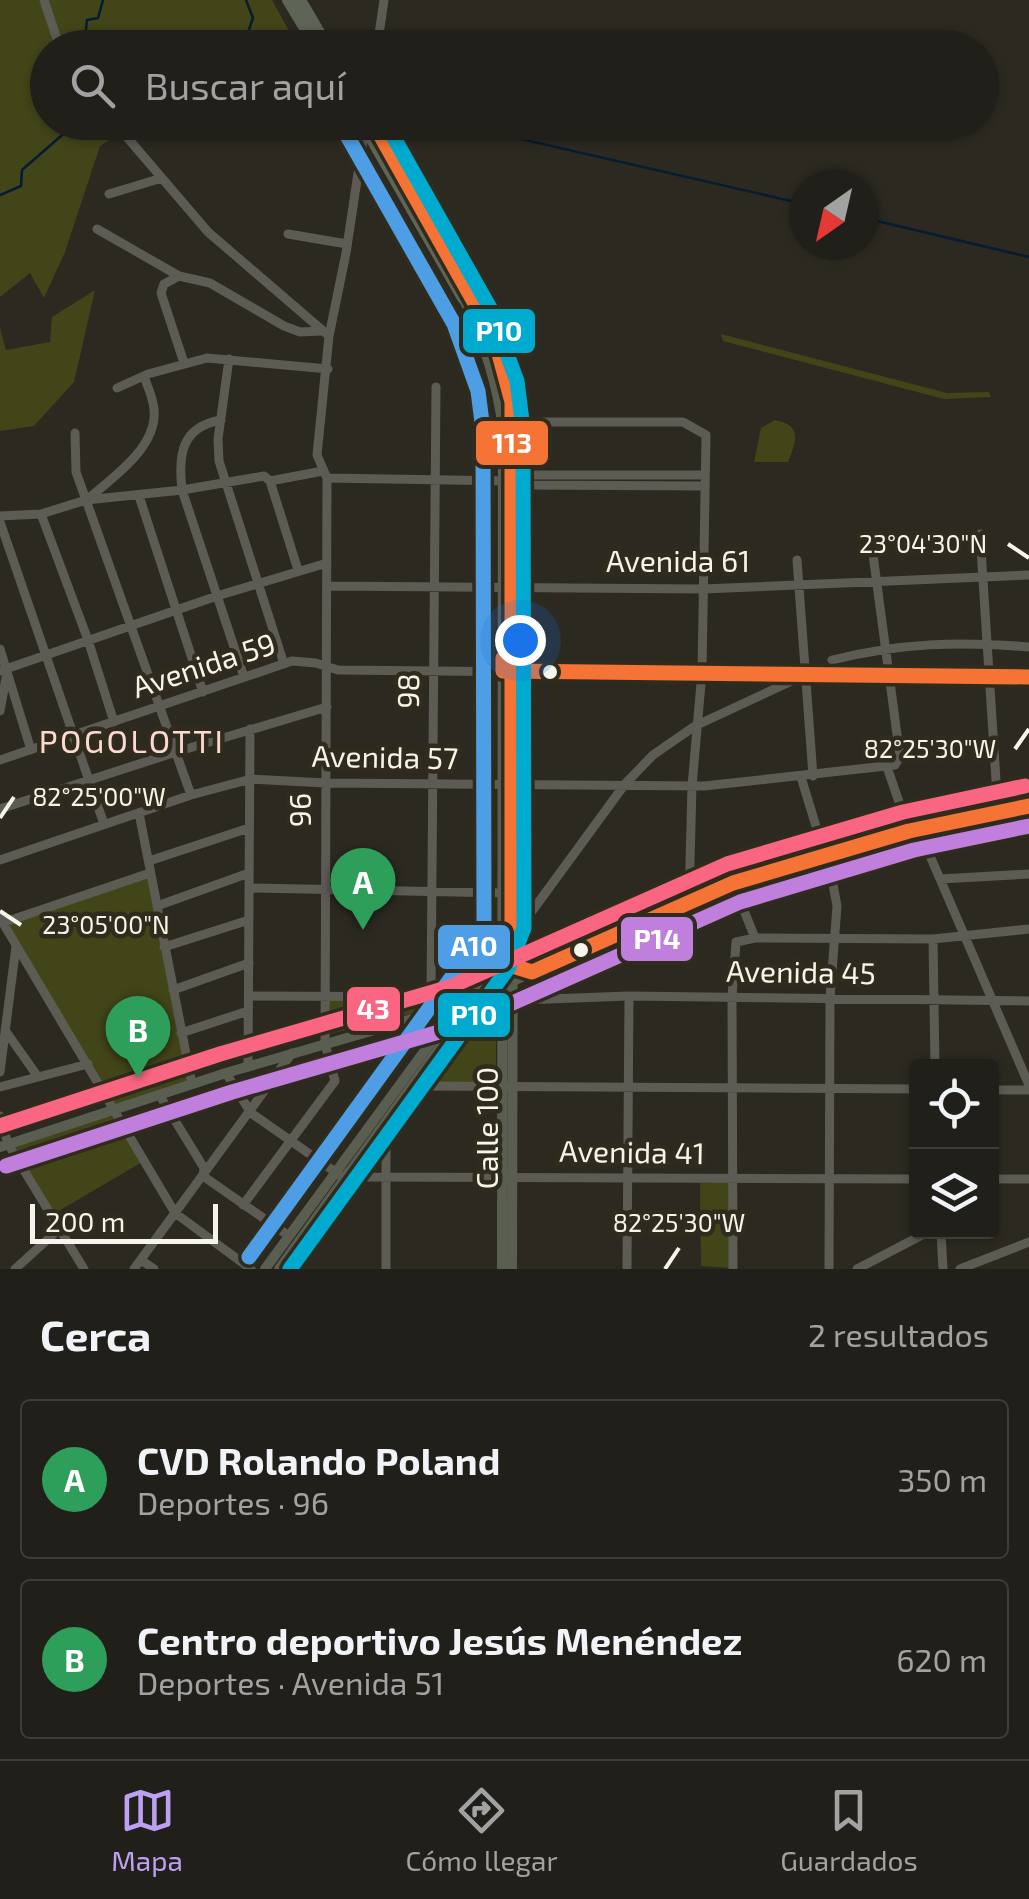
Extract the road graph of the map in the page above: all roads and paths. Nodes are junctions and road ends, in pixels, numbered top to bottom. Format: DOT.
graph roads {
  1 [pos="44,0"];
  2 [pos="288,0"];
  3 [pos="300,0"];
  4 [pos="384,0"];
  5 [pos="54,30"];
  6 [pos="306,30"];
  7 [pos="318,30"];
  8 [pos="380,30"];
  9 [pos="129,140"];
  10 [pos="363,140"];
  11 [pos="376,140"];
  12 [pos="162,178"];
  13 [pos="109,194"];
  14 [pos="98,229"];
  15 [pos="288,234"];
  16 [pos="347,244"];
  17 [pos="179,276"];
  18 [pos="468,298"];
  19 [pos="325,333"];
  20 [pos="230,359"];
  21 [pos="184,363"];
  22 [pos="328,369"];
  23 [pos="144,378"];
  24 [pos="436,387"];
  25 [pos="117,388"];
  26 [pos="221,420"];
  27 [pos="514,422"];
  28 [pos="75,432"];
  29 [pos="325,474"];
  30 [pos="436,480"];
  31 [pos="705,480"];
  32 [pos="270,481"];
  33 [pos="508,481"];
  34 [pos="225,483"];
  35 [pos="182,490"];
  36 [pos="139,496"];
  37 [pos="86,500"];
  38 [pos="41,514"];
  39 [pos="0,519"];
  40 [pos="980,534"];
  41 [pos="872,547"];
  42 [pos="798,560"];
  43 [pos="326,563"];
  44 [pos="298,570"];
  45 [pos="1029,575"];
  46 [pos="982,576"];
  47 [pos="874,582"];
  48 [pos="259,583"];
  49 [pos="328,586"];
  50 [pos="434,586"];
  51 [pos="799,586"];
  52 [pos="508,587"];
  53 [pos="703,588"];
  54 [pos="217,596"];
  55 [pos="177,610"];
  56 [pos="132,626"];
  57 [pos="88,640"];
  58 [pos="986,643"];
  59 [pos="1029,647"];
  60 [pos="884,648"];
  61 [pos="0,649"];
  62 [pos="45,654"];
  63 [pos="832,660"];
  64 [pos="284,664"];
  65 [pos="328,667"];
  66 [pos="4,670"];
  67 [pos="434,670"];
  68 [pos="507,671"];
  69 [pos="702,672"];
  70 [pos="804,675"];
  71 [pos="888,676"];
  72 [pos="990,676"];
  73 [pos="244,677"];
  74 [pos="1029,677"];
  75 [pos="203,692"];
  76 [pos="160,706"];
  77 [pos="327,706"];
  78 [pos="0,711"];
  79 [pos="114,722"];
  80 [pos="695,726"];
  81 [pos="250,728"];
  82 [pos="74,736"];
  83 [pos="32,750"];
  84 [pos="176,752"];
  85 [pos="0,760"];
  86 [pos="887,767"];
  87 [pos="807,776"];
  88 [pos="250,779"];
  89 [pos="88,781"];
  90 [pos="326,783"];
  91 [pos="433,783"];
  92 [pos="508,784"];
  93 [pos="625,784"];
  94 [pos="692,786"];
  95 [pos="191,795"];
  96 [pos="1029,806"];
  97 [pos="0,810"];
  98 [pos="998,811"];
  99 [pos="139,814"];
  100 [pos="104,824"];
  101 [pos="249,828"];
  102 [pos="913,830"];
  103 [pos="823,856"];
  104 [pos="0,860"];
  105 [pos="149,861"];
  106 [pos="150,873"];
  107 [pos="249,874"];
  108 [pos="1029,874"];
  109 [pos="940,879"];
  110 [pos="733,884"];
  111 [pos="250,888"];
  112 [pos="326,890"];
  113 [pos="432,890"];
  114 [pos="504,893"];
  115 [pos="690,902"];
  116 [pos="157,906"];
  117 [pos="527,918"];
  118 [pos="249,920"];
  119 [pos="1,921"];
  120 [pos="504,926"];
  121 [pos="1029,928"];
  122 [pos="964,936"];
  123 [pos="754,938"];
  124 [pos="835,938"];
  125 [pos="933,939"];
  126 [pos="16,946"];
  127 [pos="164,946"];
  128 [pos="512,946"];
  129 [pos="504,959"];
  130 [pos="249,964"];
  131 [pos="532,972"];
  132 [pos="508,983"];
  133 [pos="172,990"];
  134 [pos="249,996"];
  135 [pos="326,996"];
  136 [pos="431,996"];
  137 [pos="629,996"];
  138 [pos="732,997"];
  139 [pos="830,998"];
  140 [pos="1029,1001"];
  141 [pos="934,1002"];
  142 [pos="990,1002"];
  143 [pos="509,1004"];
  144 [pos="464,1005"];
  145 [pos="488,1010"];
  146 [pos="248,1011"];
  147 [pos="427,1016"];
  148 [pos="504,1026"];
  149 [pos="5,1030"];
  150 [pos="453,1030"];
  151 [pos="181,1033"];
  152 [pos="434,1037"];
  153 [pos="324,1044"];
  154 [pos="935,1059"];
  155 [pos="278,1063"];
  156 [pos="88,1064"];
  157 [pos="248,1067"];
  158 [pos="0,1072"];
  159 [pos="226,1073"];
  160 [pos="38,1077"];
  161 [pos="192,1084"];
  162 [pos="411,1086"];
  163 [pos="509,1086"];
  164 [pos="628,1087"];
  165 [pos="0,1088"];
  166 [pos="732,1088"];
  167 [pos="829,1088"];
  168 [pos="1029,1088"];
  169 [pos="909,1089"];
  170 [pos="999,1090"];
  171 [pos="160,1096"];
  172 [pos="115,1110"];
  173 [pos="250,1113"];
  174 [pos="0,1116"];
  175 [pos="386,1118"];
  176 [pos="288,1140"];
  177 [pos="4,1146"];
  178 [pos="18,1160"];
  179 [pos="0,1170"];
  180 [pos="342,1174"];
  181 [pos="203,1176"];
  182 [pos="387,1177"];
  183 [pos="508,1177"];
  184 [pos="829,1178"];
  185 [pos="1029,1178"];
  186 [pos="628,1179"];
  187 [pos="909,1179"];
  188 [pos="999,1179"];
  189 [pos="733,1180"];
  190 [pos="243,1205"];
  191 [pos="175,1213"];
  192 [pos="58,1230"];
  193 [pos="289,1236"];
  194 [pos="915,1239"];
  195 [pos="941,1239"];
  196 [pos="1029,1242"];
  197 [pos="138,1264"];
  198 [pos="15,1269"];
  199 [pos="84,1269"];
  200 [pos="154,1269"];
  201 [pos="250,1269"];
  202 [pos="266,1269"];
  203 [pos="279,1269"];
  204 [pos="386,1269"];
  205 [pos="502,1269"];
  206 [pos="512,1269"];
  207 [pos="628,1269"];
  208 [pos="733,1269"];
  209 [pos="829,1269"];
  210 [pos="857,1269"];
  211 [pos="944,1269"];
  212 [pos="960,1269"];
  1 -- 5 [label="street"];
  2 -- 6 [label="highway"];
  3 -- 7 [label="highway"];
  4 -- 8 [label="street"];
  9 -- 12 [label="street"];
  10 -- 16 [label="street, 96"];
  11 -- 18 [label="highway, Calle 100"];
  12 -- 13 [label="street"];
  12 -- 19 [label="street"];
  14 -- 17 [label="street"];
  15 -- 16 [label="street"];
  16 -- 19 [label="street, 96"];
  17 -- 19 [label="street"];
  17 -- 21 [label="street"];
  18 -- 27 [label="main road, Calle 100"];
  18 -- 33 [label="main road, Calle 100"];
  19 -- 22 [label="street, 96"];
  20 -- 21 [label="street"];
  20 -- 22 [label="street"];
  20 -- 26 [label="street"];
  21 -- 23 [label="street"];
  22 -- 29 [label="street, 96"];
  23 -- 25 [label="street"];
  23 -- 37 [label="street"];
  24 -- 30 [label="street, 98"];
  26 -- 34 [label="street"];
  26 -- 35 [label="street"];
  27 -- 31 [label="street"];
  27 -- 33 [label="main road, Calle 100"];
  28 -- 37 [label="street"];
  29 -- 30 [label="street"];
  29 -- 32 [label="street"];
  29 -- 43 [label="street, 96"];
  30 -- 33 [label="street"];
  30 -- 50 [label="street, 98"];
  31 -- 33 [label="street"];
  31 -- 53 [label="street"];
  32 -- 34 [label="street"];
  32 -- 44 [label="street"];
  33 -- 52 [label="main road, Calle 100"];
  34 -- 35 [label="street"];
  34 -- 48 [label="street"];
  35 -- 36 [label="street"];
  35 -- 54 [label="street"];
  36 -- 37 [label="street"];
  36 -- 55 [label="street"];
  37 -- 38 [label="street"];
  37 -- 56 [label="street"];
  38 -- 39 [label="street"];
  38 -- 57 [label="street"];
  39 -- 62 [label="street"];
  40 -- 46 [label="street"];
  41 -- 47 [label="street"];
  42 -- 51 [label="street"];
  43 -- 44 [label="street"];
  43 -- 49 [label="street, 96"];
  44 -- 48 [label="street"];
  45 -- 46 [label="street, Avenida 61"];
  46 -- 47 [label="street, Avenida 61"];
  46 -- 58 [label="street"];
  47 -- 51 [label="street, Avenida 61"];
  47 -- 60 [label="street"];
  48 -- 54 [label="street"];
  48 -- 64 [label="street"];
  49 -- 50 [label="street, Avenida 61"];
  49 -- 65 [label="street, 96"];
  50 -- 52 [label="street, Avenida 61"];
  50 -- 67 [label="street, 98"];
  51 -- 53 [label="street, Avenida 61"];
  51 -- 70 [label="street"];
  52 -- 53 [label="street, Avenida 61"];
  52 -- 68 [label="main road, Calle 100"];
  53 -- 69 [label="street"];
  54 -- 55 [label="street"];
  54 -- 73 [label="street"];
  55 -- 56 [label="street"];
  55 -- 75 [label="street"];
  56 -- 57 [label="street"];
  56 -- 76 [label="street"];
  57 -- 62 [label="street"];
  57 -- 79 [label="street"];
  58 -- 59 [label="street"];
  58 -- 60 [label="street"];
  58 -- 72 [label="street"];
  60 -- 63 [label="street"];
  60 -- 71 [label="street"];
  61 -- 66 [label="street"];
  62 -- 66 [label="street"];
  62 -- 82 [label="street"];
  64 -- 65 [label="street, Avenida 59"];
  64 -- 73 [label="street, Avenida 59"];
  65 -- 67 [label="street, Avenida 59"];
  65 -- 77 [label="street, 96"];
  66 -- 78 [label="street"];
  66 -- 83 [label="street"];
  67 -- 68 [label="street, Avenida 59"];
  67 -- 91 [label="street, 98"];
  68 -- 69 [label="street, Avenida 59"];
  68 -- 92 [label="main road, Calle 100"];
  69 -- 70 [label="street, Avenida 59"];
  69 -- 80 [label="street"];
  70 -- 71 [label="street, Avenida 59"];
  70 -- 80 [label="street"];
  70 -- 87 [label="street"];
  71 -- 72 [label="street, Avenida 59"];
  71 -- 86 [label="street, Avenida 57"];
  72 -- 74 [label="street, Avenida 59"];
  72 -- 98 [label="street"];
  73 -- 75 [label="street, Avenida 59"];
  75 -- 76 [label="street, Avenida 59"];
  76 -- 79 [label="street, Avenida 59"];
  76 -- 84 [label="street"];
  77 -- 81 [label="street"];
  77 -- 90 [label="street, 96"];
  79 -- 82 [label="street, Avenida 59"];
  80 -- 93 [label="street"];
  80 -- 94 [label="street"];
  81 -- 84 [label="street"];
  81 -- 88 [label="street"];
  82 -- 83 [label="street, Avenida 59"];
  82 -- 89 [label="street"];
  83 -- 85 [label="street, Avenida 59"];
  84 -- 89 [label="street"];
  84 -- 95 [label="street"];
  86 -- 87 [label="street, Avenida 57"];
  86 -- 102 [label="street"];
  87 -- 94 [label="street, Avenida 57"];
  87 -- 103 [label="street"];
  88 -- 90 [label="street, Avenida 57"];
  88 -- 95 [label="street, Avenida 57"];
  88 -- 101 [label="street"];
  89 -- 97 [label="street"];
  89 -- 100 [label="street"];
  90 -- 91 [label="street, Avenida 57"];
  90 -- 112 [label="street, 96"];
  91 -- 92 [label="street, Avenida 57"];
  91 -- 113 [label="street, 98"];
  92 -- 93 [label="street, Avenida 57"];
  92 -- 114 [label="main road, Calle 100"];
  92 -- 128 [label="main road, Calle 100"];
  93 -- 94 [label="street, Avenida 57"];
  93 -- 117 [label="street"];
  94 -- 115 [label="street"];
  95 -- 99 [label="street, Avenida 57"];
  96 -- 98 [label="main road"];
  98 -- 102 [label="main road"];
  99 -- 100 [label="street, Avenida 57"];
  99 -- 105 [label="street"];
  100 -- 104 [label="street, Avenida 57"];
  101 -- 105 [label="street"];
  101 -- 107 [label="street"];
  102 -- 103 [label="main road"];
  102 -- 109 [label="street"];
  103 -- 110 [label="main road"];
  103 -- 124 [label="street"];
  105 -- 106 [label="street"];
  106 -- 116 [label="street"];
  106 -- 119 [label="street"];
  107 -- 111 [label="street"];
  107 -- 116 [label="street"];
  108 -- 109 [label="street"];
  109 -- 122 [label="street"];
  110 -- 115 [label="main road"];
  110 -- 123 [label="street"];
  111 -- 112 [label="street"];
  111 -- 118 [label="street"];
  112 -- 113 [label="street"];
  112 -- 135 [label="street, 96"];
  113 -- 114 [label="street"];
  113 -- 136 [label="street, 98"];
  114 -- 120 [label="main road, Calle 100"];
  115 -- 131 [label="main road"];
  116 -- 127 [label="street"];
  118 -- 127 [label="street"];
  118 -- 130 [label="street"];
  119 -- 126 [label="street"];
  120 -- 129 [label="main road, Calle 100"];
  120 -- 144 [label="main road"];
  121 -- 122 [label="street"];
  122 -- 125 [label="street"];
  122 -- 142 [label="street"];
  123 -- 124 [label="street"];
  123 -- 138 [label="street"];
  124 -- 125 [label="street"];
  124 -- 139 [label="street"];
  125 -- 141 [label="street"];
  126 -- 149 [label="street"];
  126 -- 156 [label="street"];
  127 -- 133 [label="street"];
  128 -- 129 [label="main road"];
  128 -- 131 [label="main road"];
  128 -- 132 [label="main road, Calle 100"];
  129 -- 132 [label="main road, Calle 100"];
  129 -- 144 [label="main road"];
  130 -- 133 [label="street"];
  130 -- 134 [label="street"];
  131 -- 132 [label="main road"];
  132 -- 143 [label="main road, Calle 100"];
  132 -- 144 [label="main road"];
  133 -- 151 [label="street"];
  134 -- 135 [label="street"];
  134 -- 146 [label="street"];
  135 -- 136 [label="street"];
  135 -- 153 [label="street, 96"];
  136 -- 144 [label="street"];
  137 -- 138 [label="street, Avenida 45"];
  137 -- 143 [label="street, Avenida 45"];
  137 -- 164 [label="street"];
  138 -- 139 [label="street, Avenida 45"];
  138 -- 166 [label="street"];
  139 -- 141 [label="street, Avenida 45"];
  139 -- 167 [label="street"];
  140 -- 142 [label="street, Avenida 45"];
  141 -- 142 [label="street, Avenida 45"];
  141 -- 154 [label="street"];
  142 -- 168 [label="street"];
  143 -- 145 [label="street, Avenida 45"];
  143 -- 148 [label="main road, Calle 100"];
  143 -- 163 [label="main road, Calle 100"];
  144 -- 145 [label="main road"];
  144 -- 147 [label="main road"];
  144 -- 150 [label="main road"];
  144 -- 152 [label="main road"];
  145 -- 148 [label="main road"];
  145 -- 150 [label="main road"];
  146 -- 151 [label="street"];
  146 -- 157 [label="street"];
  147 -- 152 [label="main road"];
  147 -- 153 [label="main road"];
  148 -- 163 [label="main road, Calle 100"];
  149 -- 158 [label="street"];
  149 -- 160 [label="street"];
  150 -- 162 [label="main road"];
  151 -- 161 [label="street"];
  152 -- 180 [label="main road"];
  153 -- 155 [label="main road"];
  153 -- 176 [label="street, 96"];
  155 -- 157 [label="main road"];
  155 -- 173 [label="street"];
  156 -- 160 [label="street"];
  156 -- 172 [label="street"];
  157 -- 159 [label="main road"];
  159 -- 161 [label="main road"];
  159 -- 173 [label="street"];
  160 -- 165 [label="street"];
  161 -- 171 [label="main road"];
  162 -- 163 [label="street"];
  162 -- 175 [label="main road"];
  163 -- 164 [label="street"];
  163 -- 183 [label="main road, Calle 100"];
  164 -- 166 [label="street"];
  164 -- 186 [label="street"];
  166 -- 167 [label="street"];
  166 -- 189 [label="street"];
  167 -- 169 [label="street"];
  167 -- 184 [label="street"];
  168 -- 170 [label="street"];
  171 -- 172 [label="main road"];
  171 -- 181 [label="street"];
  172 -- 177 [label="main road"];
  172 -- 191 [label="street"];
  173 -- 176 [label="street"];
  173 -- 181 [label="street"];
  174 -- 177 [label="street"];
  175 -- 180 [label="main road"];
  175 -- 182 [label="street"];
  176 -- 180 [label="street"];
  176 -- 190 [label="street"];
  177 -- 178 [label="street"];
  178 -- 179 [label="street"];
  178 -- 192 [label="street"];
  180 -- 182 [label="street, Avenida 41"];
  180 -- 193 [label="main road"];
  180 -- 203 [label="main road"];
  181 -- 190 [label="street"];
  181 -- 191 [label="street"];
  182 -- 183 [label="street, Avenida 41"];
  182 -- 204 [label="street"];
  183 -- 186 [label="street, Avenida 41"];
  183 -- 205 [label="main road, Calle 100"];
  183 -- 206 [label="main road, Calle 100"];
  184 -- 187 [label="street, Avenida 41"];
  184 -- 189 [label="street, Avenida 41"];
  184 -- 209 [label="street"];
  185 -- 188 [label="street"];
  186 -- 189 [label="street, Avenida 41"];
  186 -- 207 [label="street"];
  189 -- 208 [label="street"];
  190 -- 193 [label="street"];
  191 -- 197 [label="street"];
  191 -- 201 [label="street"];
  192 -- 198 [label="street"];
  192 -- 199 [label="street"];
  193 -- 202 [label="main road"];
  194 -- 210 [label="street"];
  195 -- 211 [label="street"];
  196 -- 212 [label="street"];
  197 -- 200 [label="street"];
}
